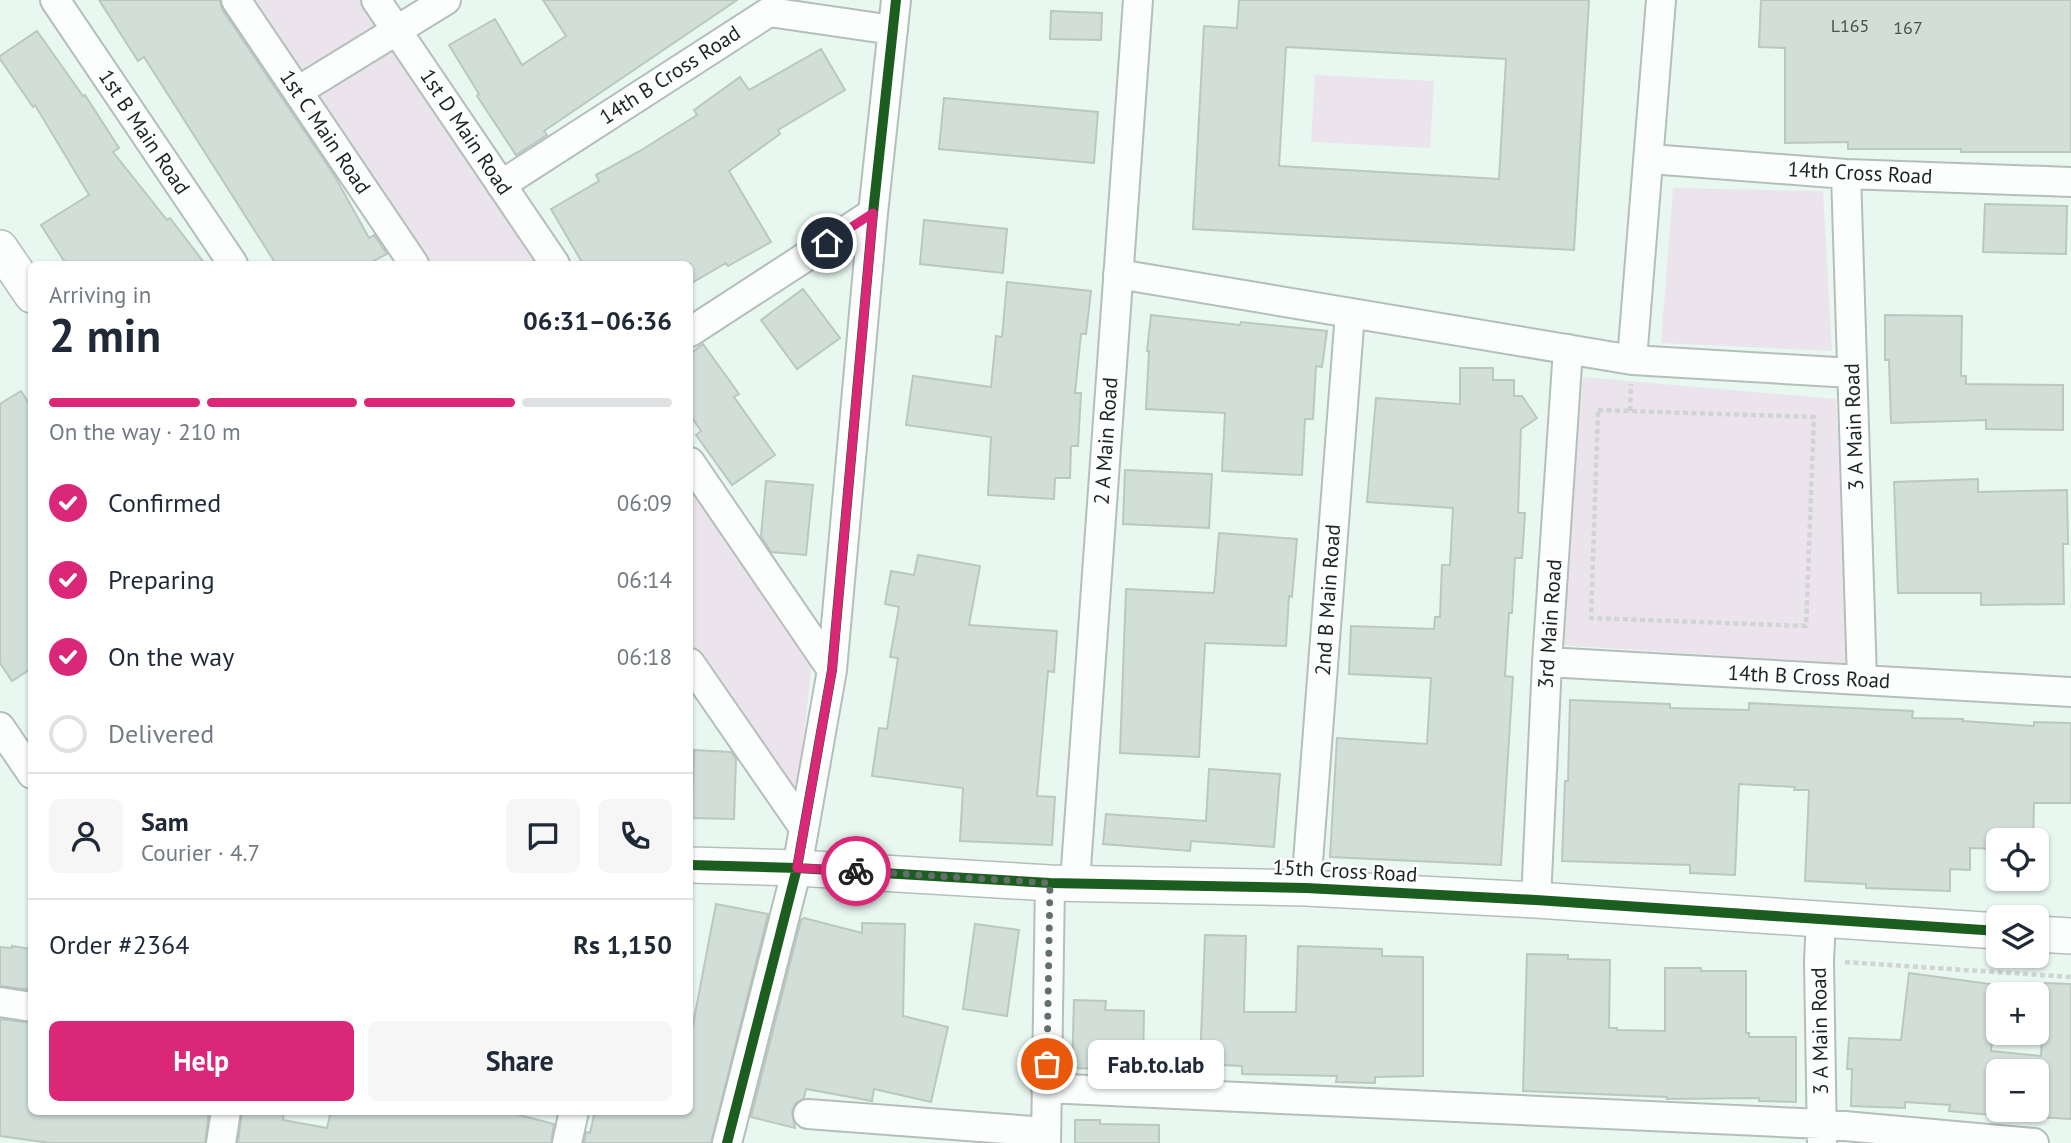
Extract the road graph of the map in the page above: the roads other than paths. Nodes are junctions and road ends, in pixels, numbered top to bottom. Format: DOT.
graph roads {
  1 [pos="55,0"];
  2 [pos="236,0"];
  3 [pos="376,0"];
  4 [pos="446,0"];
  5 [pos="897,0"];
  6 [pos="1138,0"];
  7 [pos="1661,0"];
  8 [pos="893,30"];
  9 [pos="397,31"];
  10 [pos="298,91"];
  11 [pos="1650,159"];
  12 [pos="1846,174"];
  13 [pos="2071,182"];
  14 [pos="501,184"];
  15 [pos="873,213"];
  16 [pos="0,248"];
  17 [pos="231,261"];
  18 [pos="412,261"];
  19 [pos="553,261"];
  20 [pos="1118,274"];
  21 [pos="28,289"];
  22 [pos="1350,313"];
  23 [pos="693,330"];
  24 [pos="1568,349"];
  25 [pos="1632,360"];
  26 [pos="1852,373"];
  27 [pos="693,466"];
  28 [pos="1547,662"];
  29 [pos="693,667"];
  30 [pos="832,670"];
  31 [pos="1862,680"];
  32 [pos="2071,692"];
  33 [pos="0,727"];
  34 [pos="28,768"];
  35 [pos="804,828"];
  36 [pos="693,865"];
  37 [pos="797,868"];
  38 [pos="1063,883"];
  39 [pos="1306,888"];
  40 [pos="1536,900"];
  41 [pos="1821,918"];
  42 [pos="1986,930"];
  43 [pos="2049,935"];
  44 [pos="2071,936"];
  45 [pos="0,1002"];
  46 [pos="28,1006"];
  47 [pos="1046,1088"];
  48 [pos="808,1114"];
  49 [pos="225,1115"];
  50 [pos="572,1115"];
  51 [pos="917,1133"];
  52 [pos="1822,1134"];
  53 [pos="1046,1138"];
  54 [pos="2017,1142"];
  55 [pos="221,1143"];
  56 [pos="568,1143"];
  57 [pos="727,1143"];
  1 -- 17 [label="street, 1st B Main Road"];
  2 -- 10 [label="street, 1st C Main Road"];
  3 -- 9 [label="street, 1st D Main Road"];
  4 -- 9 [label="street"];
  5 -- 8 [label="street"];
  6 -- 20 [label="street, 2 A Main Road"];
  7 -- 11 [label="street"];
  8 -- 14 [label="street, 14th B Cross Road"];
  8 -- 15 [label="street"];
  9 -- 10 [label="street"];
  9 -- 14 [label="street, 1st D Main Road"];
  10 -- 18 [label="street, 1st C Main Road"];
  11 -- 12 [label="street, 14th Cross Road"];
  11 -- 25 [label="street"];
  12 -- 13 [label="street, 14th Cross Road"];
  12 -- 26 [label="street, 3 A Main Road"];
  14 -- 19 [label="street, 1st D Main Road"];
  15 -- 23 [label="street"];
  15 -- 30 [label="street"];
  16 -- 21 [label="street"];
  20 -- 22 [label="street"];
  20 -- 38 [label="street, 2 A Main Road"];
  22 -- 24 [label="street"];
  22 -- 39 [label="street, 2nd B Main Road"];
  24 -- 25 [label="street"];
  24 -- 28 [label="street, 3rd Main Road"];
  25 -- 26 [label="street"];
  26 -- 31 [label="street, 3 A Main Road"];
  27 -- 30 [label="street"];
  28 -- 31 [label="street, 14th B Cross Road"];
  28 -- 40 [label="street, 3rd Main Road"];
  29 -- 35 [label="street"];
  30 -- 35 [label="street"];
  31 -- 32 [label="street, 14th B Cross Road"];
  33 -- 34 [label="street"];
  35 -- 37 [label="street"];
  36 -- 37 [label="street, 15th Cross Road"];
  37 -- 38 [label="street, 15th Cross Road"];
  37 -- 57 [label="street"];
  38 -- 39 [label="street, 15th Cross Road"];
  38 -- 47 [label="street, 2 A Main Road"];
  39 -- 40 [label="street, 15th Cross Road"];
  40 -- 41 [label="street, 15th Cross Road"];
  41 -- 42 [label="street, 15th Cross Road"];
  41 -- 52 [label="street, 3 A Main Road"];
  43 -- 44 [label="street"];
  45 -- 46 [label="street"];
  47 -- 52 [label="street"];
  47 -- 53 [label="street, 2 A Main Road"];
  48 -- 51 [label="street"];
  49 -- 55 [label="street"];
  50 -- 56 [label="street"];
  51 -- 53 [label="street"];
  52 -- 54 [label="street"];
}
